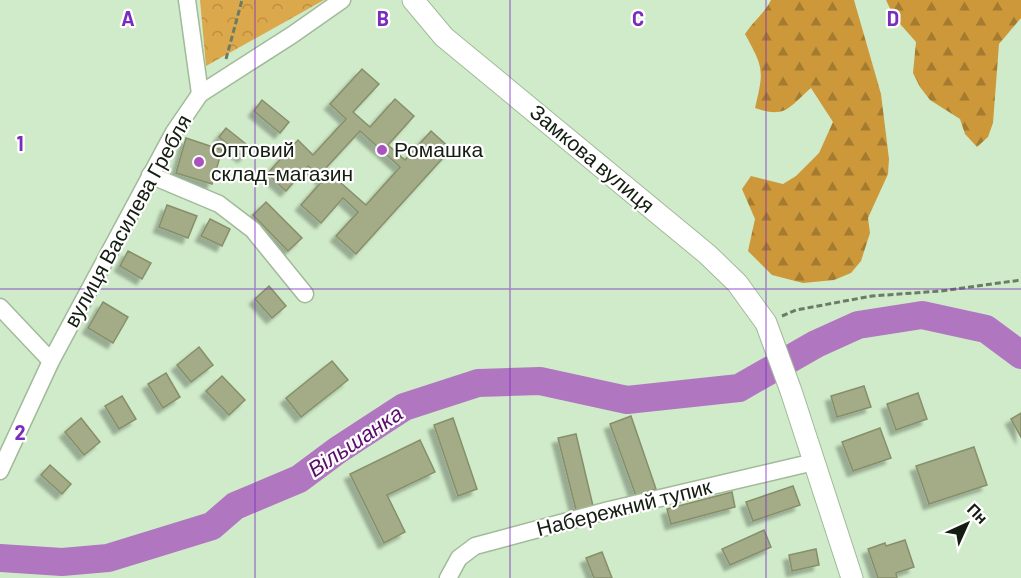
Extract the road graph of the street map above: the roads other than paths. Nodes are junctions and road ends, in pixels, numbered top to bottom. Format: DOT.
graph roads {
  1 [pos="187,0"];
  2 [pos="342,0"];
  3 [pos="413,0"];
  4 [pos="200,94"];
  5 [pos="150,175"];
  6 [pos="305,294"];
  7 [pos="0,307"];
  8 [pos="51,361"];
  9 [pos="814,462"];
  10 [pos="0,471"];
  11 [pos="448,578"];
  12 [pos="852,578"];
  1 -- 4 [label="street"];
  2 -- 4 [label="street, вулиця Василева Гребля"];
  3 -- 9 [label="main road, Замкова вулиця"];
  4 -- 5 [label="street, вулиця Василева Гребля"];
  5 -- 6 [label="street"];
  5 -- 8 [label="street, вулиця Василева Гребля"];
  7 -- 8 [label="street"];
  8 -- 10 [label="street, вулиця Василева Гребля"];
  9 -- 11 [label="street, Набережний тупик"];
  9 -- 12 [label="main road"];
}
